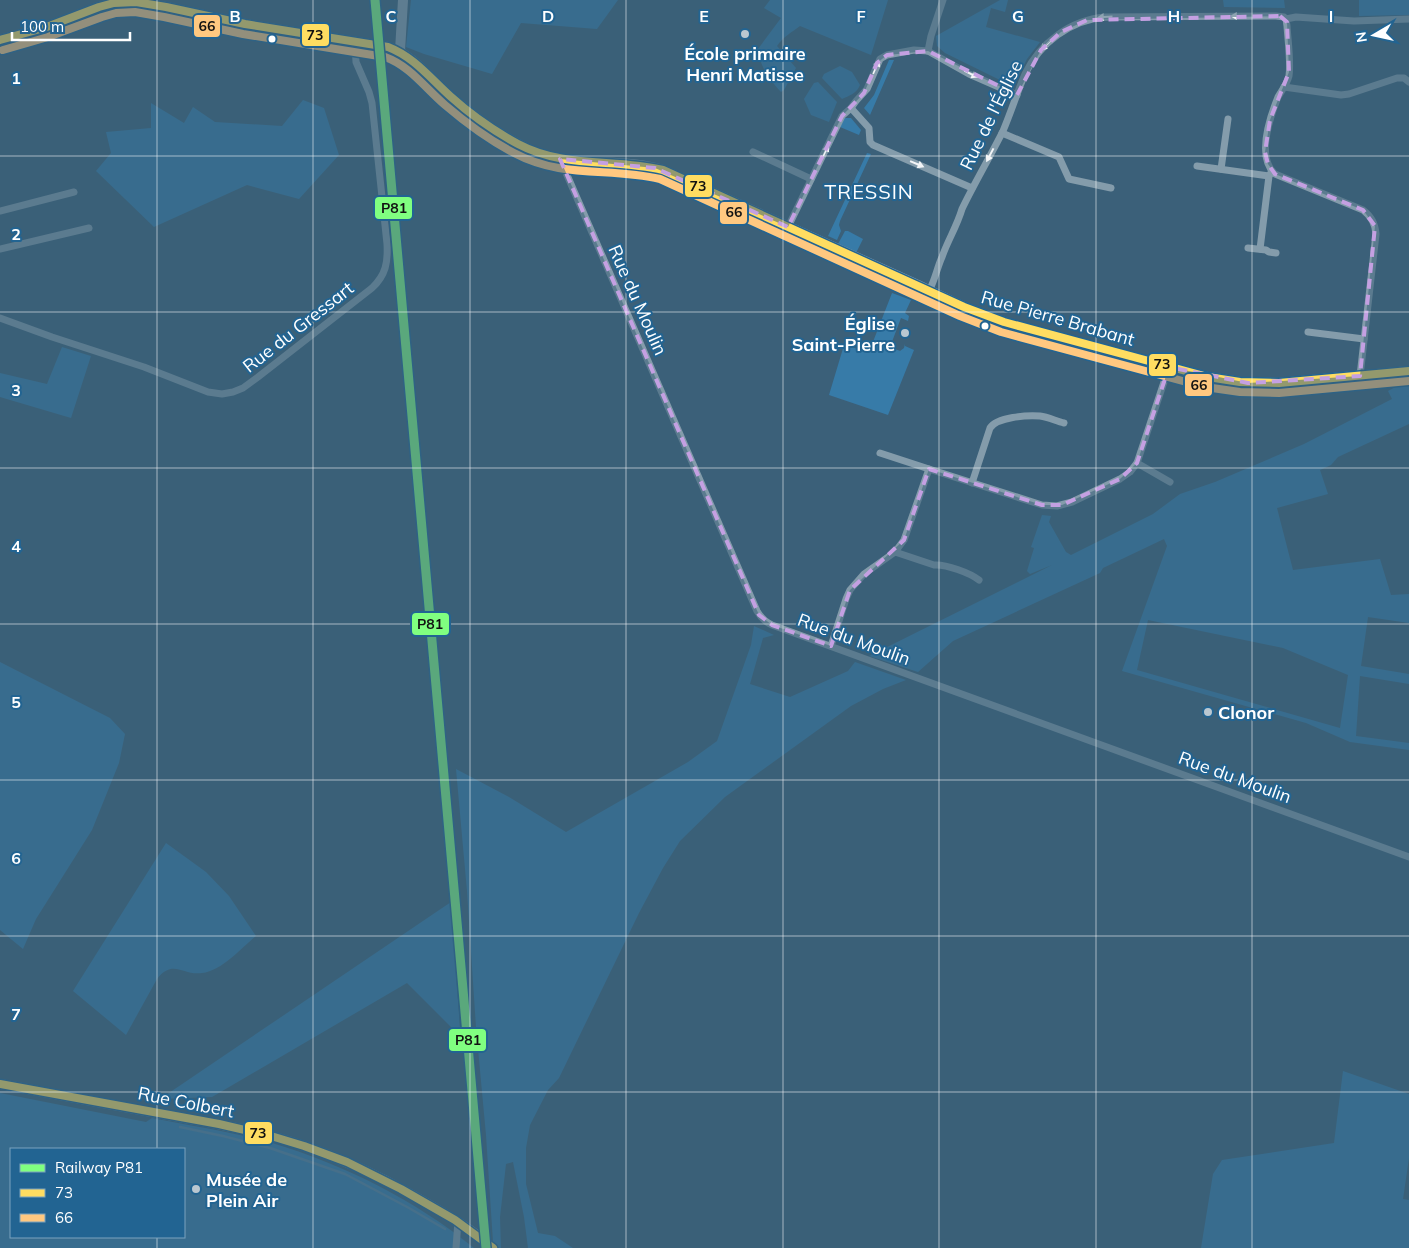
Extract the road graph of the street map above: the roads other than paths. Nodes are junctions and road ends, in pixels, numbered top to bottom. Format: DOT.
graph roads {
  1 [pos="403,0"];
  2 [pos="943,0"];
  3 [pos="1286,19"];
  4 [pos="1409,19"];
  5 [pos="0,40"];
  6 [pos="355,42"];
  7 [pos="400,51"];
  8 [pos="928,51"];
  9 [pos="1409,82"];
  10 [pos="1284,87"];
  11 [pos="1017,95"];
  12 [pos="852,108"];
  13 [pos="1228,119"];
  14 [pos="1002,133"];
  15 [pos="753,152"];
  16 [pos="560,159"];
  17 [pos="1197,166"];
  18 [pos="1221,169"];
  19 [pos="1271,173"];
  20 [pos="811,179"];
  21 [pos="972,188"];
  22 [pos="1110,188"];
  23 [pos="74,192"];
  24 [pos="0,211"];
  25 [pos="788,227"];
  26 [pos="89,228"];
  27 [pos="1248,248"];
  28 [pos="0,249"];
  29 [pos="1260,249"];
  30 [pos="1276,253"];
  31 [pos="933,292"];
  32 [pos="0,318"];
  33 [pos="1308,332"];
  34 [pos="1364,339"];
  35 [pos="1170,367"];
  36 [pos="1409,370"];
  37 [pos="1360,376"];
  38 [pos="1064,423"];
  39 [pos="880,453"];
  40 [pos="1137,463"];
  41 [pos="929,469"];
  42 [pos="972,482"];
  43 [pos="1170,482"];
  44 [pos="895,552"];
  45 [pos="979,580"];
  46 [pos="831,646"];
  47 [pos="1409,857"];
  48 [pos="0,1084"];
  49 [pos="457,1224"];
  50 [pos="456,1248"];
  51 [pos="483,1248"];
  52 [pos="493,1248"];
  1 -- 7 [label="street"];
  2 -- 8 [label="street"];
  3 -- 4 [label="street, Rue de l'Église"];
  3 -- 10 [label="street"];
  3 -- 11 [label="street, Rue de l'Église, one-way"];
  5 -- 6 [label="street"];
  6 -- 7 [label="street"];
  6 -- 32 [label="street, Rue du Gressart"];
  7 -- 16 [label="street, Rue Pierre Brabant"];
  8 -- 11 [label="street, one-way"];
  12 -- 8 [label="street, one-way"];
  9 -- 10 [label="street"];
  10 -- 19 [label="street"];
  11 -- 14 [label="street, Rue de l'Église"];
  20 -- 12 [label="street, one-way"];
  12 -- 21 [label="street, one-way"];
  13 -- 18 [label="street"];
  14 -- 21 [label="street, Rue de l'Église, one-way"];
  14 -- 22 [label="street"];
  15 -- 20 [label="street"];
  16 -- 25 [label="street, Rue Pierre Brabant"];
  16 -- 46 [label="street, Rue du Moulin"];
  17 -- 18 [label="street"];
  18 -- 19 [label="street"];
  19 -- 29 [label="street"];
  19 -- 34 [label="street"];
  20 -- 25 [label="street"];
  21 -- 31 [label="street, Rue de l'Église"];
  23 -- 24 [label="street"];
  25 -- 31 [label="street, Rue Pierre Brabant"];
  26 -- 28 [label="street"];
  27 -- 29 [label="street"];
  29 -- 30 [label="street"];
  31 -- 35 [label="street, Rue Pierre Brabant"];
  33 -- 34 [label="street"];
  34 -- 37 [label="street"];
  35 -- 37 [label="street, Rue Pierre Brabant"];
  35 -- 40 [label="street"];
  36 -- 37 [label="street, Rue Pierre Brabant"];
  38 -- 42 [label="street"];
  39 -- 41 [label="street"];
  40 -- 42 [label="street"];
  40 -- 43 [label="street"];
  41 -- 42 [label="street"];
  41 -- 44 [label="street"];
  44 -- 45 [label="street"];
  44 -- 46 [label="street"];
  46 -- 47 [label="street, Rue du Moulin"];
  48 -- 49 [label="street, Rue Colbert"];
  49 -- 50 [label="street"];
  49 -- 51 [label="street, Rue Colbert"];
  49 -- 52 [label="street, Rue Colbert"];
}
